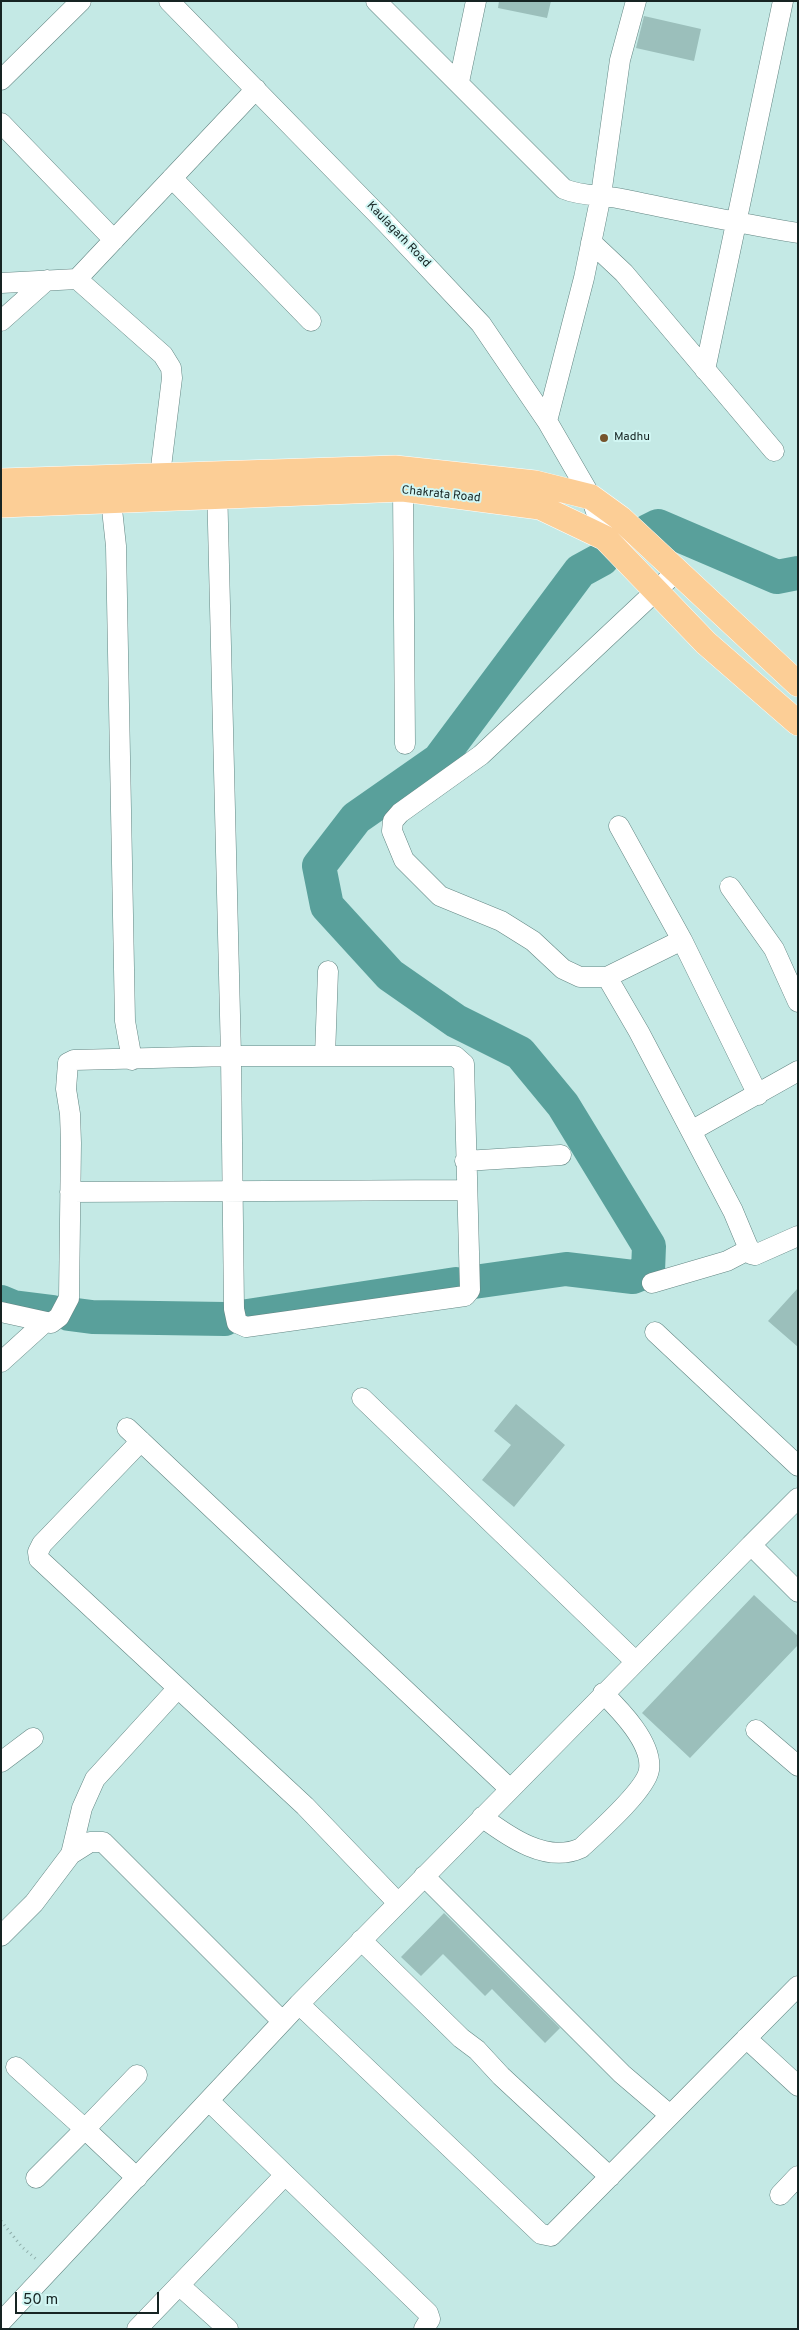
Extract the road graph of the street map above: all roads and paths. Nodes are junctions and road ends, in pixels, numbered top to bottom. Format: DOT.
graph roads {
  1 [pos="81,1"];
  2 [pos="169,1"];
  3 [pos="376,1"];
  4 [pos="476,1"];
  5 [pos="636,1"];
  6 [pos="783,1"];
  7 [pos="1,80"];
  8 [pos="459,82"];
  9 [pos="256,89"];
  10 [pos="1,123"];
  11 [pos="172,178"];
  12 [pos="600,195"];
  13 [pos="736,223"];
  14 [pos="798,233"];
  15 [pos="114,240"];
  16 [pos="591,242"];
  17 [pos="77,279"];
  18 [pos="47,280"];
  19 [pos="1,283"];
  20 [pos="1,321"];
  21 [pos="311,321"];
  22 [pos="705,370"];
  23 [pos="547,421"];
  24 [pos="774,452"];
  25 [pos="217,473"];
  26 [pos="160,474"];
  27 [pos="1,481"];
  28 [pos="403,489"];
  29 [pos="591,497"];
  30 [pos="218,498"];
  31 [pos="111,500"];
  32 [pos="1,505"];
  33 [pos="606,538"];
  34 [pos="676,572"];
  35 [pos="657,591"];
  36 [pos="798,684"];
  37 [pos="798,723"];
  38 [pos="406,744"];
  39 [pos="619,826"];
  40 [pos="730,886"];
  41 [pos="682,940"];
  42 [pos="328,971"];
  43 [pos="607,977"];
  44 [pos="798,1002"];
  45 [pos="231,1056"];
  46 [pos="325,1056"];
  47 [pos="132,1060"];
  48 [pos="798,1072"];
  49 [pos="758,1095"];
  50 [pos="691,1131"];
  51 [pos="561,1154"];
  52 [pos="465,1161"];
  53 [pos="466,1190"];
  54 [pos="70,1192"];
  55 [pos="233,1192"];
  56 [pos="798,1236"];
  57 [pos="750,1249"];
  58 [pos="652,1283"];
  59 [pos="1,1312"];
  60 [pos="44,1323"];
  61 [pos="654,1332"];
  62 [pos="1,1362"];
  63 [pos="362,1398"];
  64 [pos="798,1466"];
  65 [pos="798,1498"];
  66 [pos="751,1545"];
  67 [pos="798,1592"];
  68 [pos="635,1661"];
  69 [pos="178,1688"];
  70 [pos="603,1693"];
  71 [pos="756,1730"];
  72 [pos="33,1738"];
  73 [pos="1,1762"];
  74 [pos="798,1766"];
  75 [pos="510,1789"];
  76 [pos="482,1817"];
  77 [pos="71,1854"];
  78 [pos="424,1876"];
  79 [pos="398,1903"];
  80 [pos="1,1936"];
  81 [pos="361,1940"];
  82 [pos="798,1986"];
  83 [pos="299,2004"];
  84 [pos="282,2021"];
  85 [pos="746,2038"];
  86 [pos="16,2066"];
  87 [pos="137,2074"];
  88 [pos="798,2086"];
  89 [pos="209,2101"];
  90 [pos="670,2115"];
  91 [pos="84,2129"];
  92 [pos="285,2175"];
  93 [pos="798,2176"];
  94 [pos="610,2177"];
  95 [pos="36,2178"];
  96 [pos="137,2178"];
  97 [pos="780,2195"];
  98 [pos="1,2221"];
  99 [pos="48,2270"];
  100 [pos="179,2285"];
  101 [pos="1,2322"];
  102 [pos="137,2329"];
  103 [pos="228,2329"];
  104 [pos="424,2329"];
  1 -- 7 [label="street"];
  2 -- 9 [label="street, Kaulagarh Road"];
  3 -- 8 [label="street"];
  4 -- 8 [label="street"];
  5 -- 12 [label="street"];
  6 -- 13 [label="street"];
  8 -- 12 [label="street"];
  9 -- 11 [label="street"];
  9 -- 23 [label="street, Kaulagarh Road"];
  10 -- 15 [label="street"];
  11 -- 15 [label="street"];
  11 -- 21 [label="street"];
  12 -- 13 [label="street"];
  12 -- 16 [label="street"];
  13 -- 14 [label="street"];
  13 -- 22 [label="street"];
  15 -- 17 [label="street"];
  16 -- 22 [label="street"];
  16 -- 23 [label="street"];
  17 -- 18 [label="street"];
  17 -- 26 [label="street"];
  18 -- 19 [label="street"];
  18 -- 20 [label="street"];
  22 -- 24 [label="street"];
  23 -- 29 [label="street, Kaulagarh Road"];
  25 -- 26 [label="main road, Chakrata Road"];
  25 -- 29 [label="main road, Chakrata Road"];
  25 -- 30 [label="street"];
  26 -- 27 [label="main road, Chakrata Road"];
  28 -- 30 [label="main road, Chakrata Road"];
  28 -- 33 [label="main road, Chakrata Road"];
  28 -- 38 [label="street"];
  29 -- 33 [label="street, Kaulagarh Road"];
  29 -- 34 [label="main road, Chakrata Road"];
  30 -- 31 [label="main road, Chakrata Road"];
  30 -- 45 [label="street"];
  31 -- 32 [label="main road, Chakrata Road"];
  31 -- 47 [label="street"];
  33 -- 35 [label="main road, Chakrata Road"];
  34 -- 35 [label="street"];
  34 -- 36 [label="main road, Chakrata Road"];
  35 -- 37 [label="main road, Chakrata Road"];
  35 -- 43 [label="street"];
  39 -- 41 [label="street"];
  40 -- 44 [label="street"];
  41 -- 43 [label="street"];
  41 -- 49 [label="street"];
  42 -- 46 [label="street"];
  43 -- 50 [label="street"];
  45 -- 46 [label="street"];
  45 -- 47 [label="street"];
  45 -- 55 [label="street"];
  46 -- 52 [label="street"];
  47 -- 54 [label="street"];
  48 -- 49 [label="street"];
  49 -- 50 [label="street"];
  50 -- 57 [label="street"];
  51 -- 52 [label="street"];
  52 -- 53 [label="street"];
  53 -- 55 [label="street"];
  53 -- 55 [label="street"];
  54 -- 55 [label="street"];
  54 -- 60 [label="street"];
  56 -- 57 [label="street"];
  57 -- 58 [label="street"];
  59 -- 60 [label="street"];
  60 -- 62 [label="street"];
  61 -- 64 [label="street"];
  63 -- 68 [label="street"];
  65 -- 66 [label="street"];
  66 -- 67 [label="street"];
  66 -- 68 [label="street"];
  68 -- 70 [label="street"];
  69 -- 75 [label="street"];
  69 -- 77 [label="street"];
  69 -- 79 [label="street"];
  70 -- 75 [label="street"];
  70 -- 76 [label="street"];
  71 -- 74 [label="street"];
  72 -- 73 [label="street"];
  75 -- 76 [label="street"];
  76 -- 78 [label="street"];
  77 -- 80 [label="street"];
  77 -- 84 [label="street"];
  78 -- 79 [label="street"];
  78 -- 90 [label="street"];
  79 -- 81 [label="street"];
  81 -- 83 [label="street"];
  81 -- 94 [label="street"];
  82 -- 85 [label="street"];
  83 -- 84 [label="street"];
  83 -- 94 [label="street"];
  84 -- 89 [label="street"];
  85 -- 88 [label="street"];
  85 -- 90 [label="street"];
  86 -- 91 [label="street"];
  87 -- 91 [label="street"];
  89 -- 92 [label="street"];
  89 -- 96 [label="street"];
  90 -- 94 [label="street"];
  91 -- 95 [label="street"];
  91 -- 96 [label="street"];
  92 -- 100 [label="street"];
  92 -- 104 [label="street"];
  93 -- 97 [label="street"];
  96 -- 99 [label="street"];
  98 -- 99 [label="path"];
  99 -- 101 [label="street"];
  100 -- 102 [label="street"];
  100 -- 103 [label="street"];
}
